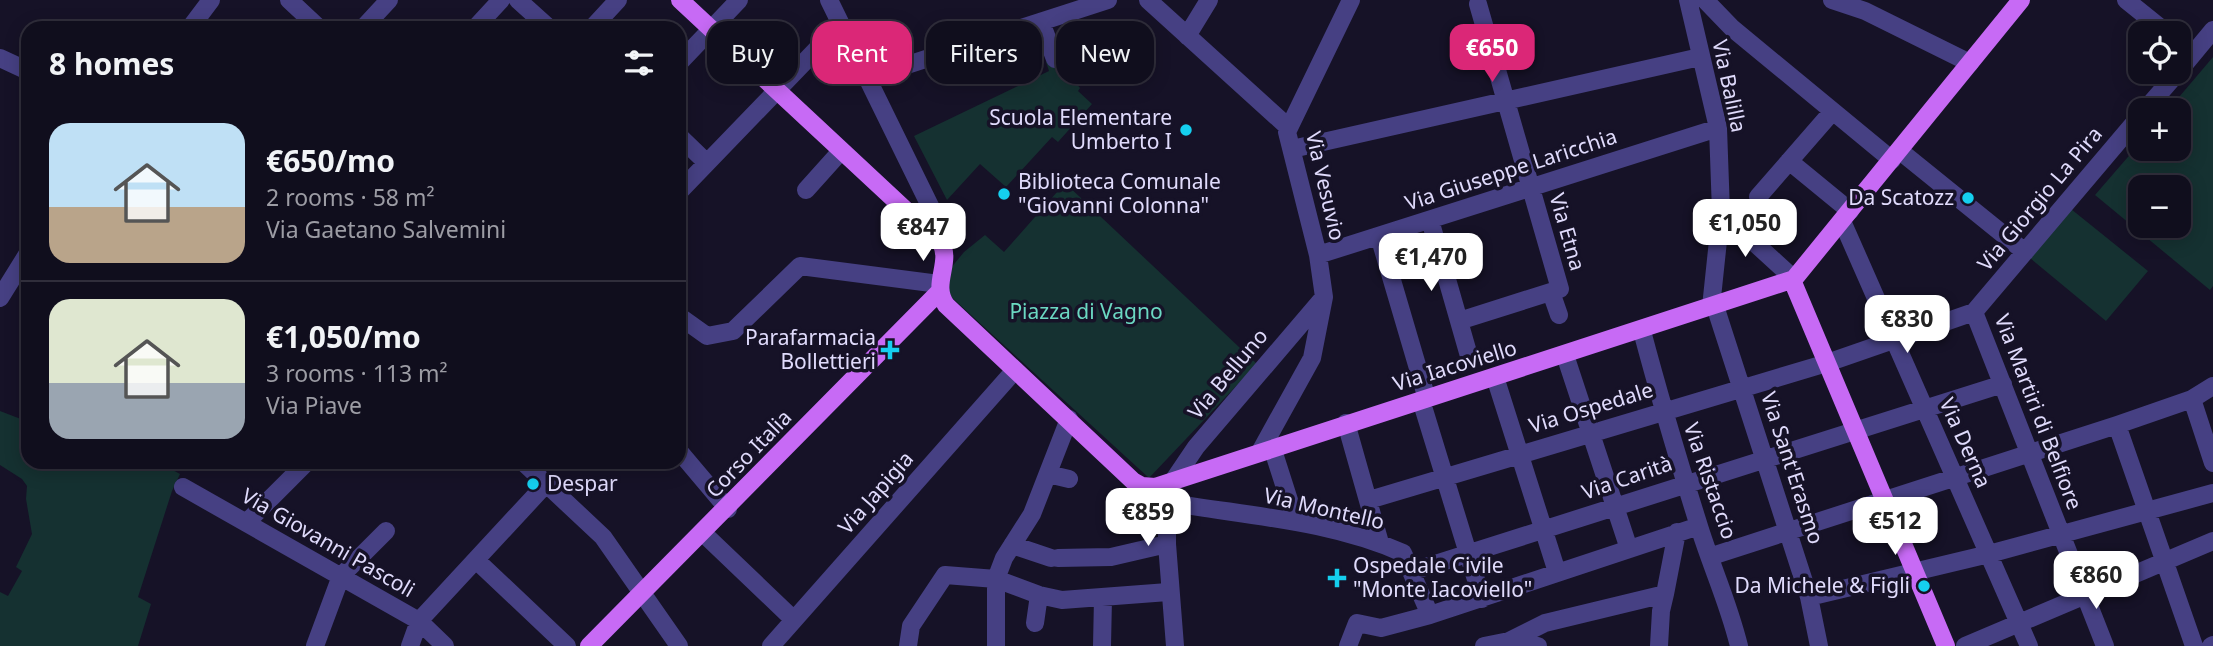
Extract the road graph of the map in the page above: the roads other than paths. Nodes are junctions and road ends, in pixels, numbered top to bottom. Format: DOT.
graph roads {
  1 [pos="211,0"];
  2 [pos="289,0"];
  3 [pos="389,0"];
  4 [pos="501,0"];
  5 [pos="519,0"];
  6 [pos="618,0"];
  7 [pos="680,0"];
  8 [pos="738,0"];
  9 [pos="829,0"];
  10 [pos="1108,0"];
  11 [pos="1148,0"];
  12 [pos="1209,0"];
  13 [pos="1351,0"];
  14 [pos="1688,0"];
  15 [pos="1832,0"];
  16 [pos="2021,0"];
  17 [pos="2126,0"];
  18 [pos="1478,1"];
  19 [pos="1714,4"];
  20 [pos="195,21"];
  21 [pos="312,21"];
  22 [pos="370,21"];
  23 [pos="482,21"];
  24 [pos="542,21"];
  25 [pos="598,21"];
  26 [pos="718,21"];
  27 [pos="840,21"];
  28 [pos="2152,21"];
  29 [pos="1042,22"];
  30 [pos="707,25"];
  31 [pos="1042,25"];
  32 [pos="2213,30"];
  33 [pos="707,33"];
  34 [pos="1187,36"];
  35 [pos="2191,45"];
  36 [pos="812,53"];
  37 [pos="686,56"];
  38 [pos="1700,57"];
  39 [pos="0,58"];
  40 [pos="1055,59"];
  41 [pos="1970,63"];
  42 [pos="21,68"];
  43 [pos="768,84"];
  44 [pos="870,84"];
  45 [pos="2167,84"];
  46 [pos="775,91"];
  47 [pos="2155,98"];
  48 [pos="1505,101"];
  49 [pos="1832,112"];
  50 [pos="1288,127"];
  51 [pos="1718,128"];
  52 [pos="2128,130"];
  53 [pos="686,143"];
  54 [pos="1292,149"];
  55 [pos="841,151"];
  56 [pos="1896,156"];
  57 [pos="1789,161"];
  58 [pos="707,163"];
  59 [pos="686,185"];
  60 [pos="1530,187"];
  61 [pos="806,190"];
  62 [pos="1758,197"];
  63 [pos="1720,212"];
  64 [pos="1846,216"];
  65 [pos="1430,220"];
  66 [pos="923,226"];
  67 [pos="1379,236"];
  68 [pos="2025,253"];
  69 [pos="1318,255"];
  70 [pos="21,264"];
  71 [pos="1793,279"];
  72 [pos="940,288"];
  73 [pos="1556,290"];
  74 [pos="1324,297"];
  75 [pos="0,298"];
  76 [pos="1713,307"];
  77 [pos="1974,312"];
  78 [pos="1559,314"];
  79 [pos="686,321"];
  80 [pos="1459,321"];
  81 [pos="1642,331"];
  82 [pos="1897,339"];
  83 [pos="1565,355"];
  84 [pos="1469,356"];
  85 [pos="1827,363"];
  86 [pos="1015,370"];
  87 [pos="1494,377"];
  88 [pos="2003,384"];
  89 [pos="2213,386"];
  90 [pos="1742,387"];
  91 [pos="2192,399"];
  92 [pos="1424,400"];
  93 [pos="1925,408"];
  94 [pos="1662,410"];
  95 [pos="1069,419"];
  96 [pos="1346,423"];
  97 [pos="2116,425"];
  98 [pos="1855,430"];
  99 [pos="1592,432"];
  100 [pos="1266,449"];
  101 [pos="2029,452"];
  102 [pos="1520,455"];
  103 [pos="686,458"];
  104 [pos="1765,459"];
  105 [pos="2213,463"];
  106 [pos="300,469"];
  107 [pos="537,470"];
  108 [pos="1048,474"];
  109 [pos="1955,476"];
  110 [pos="1444,477"];
  111 [pos="1069,479"];
  112 [pos="1686,482"];
  113 [pos="1171,484"];
  114 [pos="183,487"];
  115 [pos="2213,493"];
  116 [pos="1369,500"];
  117 [pos="1884,500"];
  118 [pos="1167,502"];
  119 [pos="1616,507"];
  120 [pos="728,509"];
  121 [pos="2147,510"];
  122 [pos="247,522"];
  123 [pos="1296,522"];
  124 [pos="1699,526"];
  125 [pos="1543,530"];
  126 [pos="386,531"];
  127 [pos="1788,531"];
  128 [pos="703,533"];
  129 [pos="1677,533"];
  130 [pos="2061,534"];
  131 [pos="2213,541"];
  132 [pos="1380,543"];
  133 [pos="1167,544"];
  134 [pos="1012,545"];
  135 [pos="1629,549"];
  136 [pos="1468,554"];
  137 [pos="1989,554"];
  138 [pos="1712,556"];
  139 [pos="476,560"];
  140 [pos="2165,562"];
  141 [pos="1557,572"];
  142 [pos="1915,572"];
  143 [pos="341,576"];
  144 [pos="1413,578"];
  145 [pos="996,579"];
  146 [pos="643,591"];
  147 [pos="1168,592"];
  148 [pos="1665,594"];
  149 [pos="2085,595"];
  150 [pos="1039,596"];
  151 [pos="1810,597"];
  152 [pos="1102,598"];
  153 [pos="1482,599"];
  154 [pos="1430,615"];
  155 [pos="794,620"];
  156 [pos="419,621"];
  157 [pos="1035,623"];
  158 [pos="2019,623"];
  159 [pos="1509,641"];
  160 [pos="316,646"];
  161 [pos="410,646"];
  162 [pos="445,646"];
  163 [pos="567,646"];
  164 [pos="589,646"];
  165 [pos="678,646"];
  166 [pos="771,646"];
  167 [pos="908,646"];
  168 [pos="996,646"];
  169 [pos="1102,646"];
  170 [pos="1175,646"];
  171 [pos="1348,646"];
  172 [pos="1484,646"];
  173 [pos="1538,646"];
  174 [pos="1659,646"];
  175 [pos="1739,646"];
  176 [pos="1819,646"];
  177 [pos="1946,646"];
  178 [pos="1965,646"];
  179 [pos="2029,646"];
  180 [pos="2105,646"];
  181 [pos="2194,646"];
  1 -- 20 [label="street"];
  2 -- 21 [label="street"];
  3 -- 22 [label="street"];
  4 -- 23 [label="street"];
  5 -- 24 [label="street"];
  6 -- 25 [label="street"];
  7 -- 30 [label="main road"];
  8 -- 26 [label="street"];
  9 -- 27 [label="street"];
  10 -- 29 [label="street"];
  11 -- 34 [label="street"];
  12 -- 34 [label="street"];
  13 -- 50 [label="street"];
  14 -- 38 [label="street, Via Balilla"];
  15 -- 41 [label="street"];
  16 -- 41 [label="main road"];
  17 -- 28 [label="street"];
  18 -- 48 [label="street, Via Etna"];
  19 -- 49 [label="street"];
  31 -- 40 [label="street"];
  32 -- 35 [label="street"];
  33 -- 37 [label="street"];
  34 -- 50 [label="street"];
  36 -- 46 [label="street"];
  38 -- 48 [label="street"];
  38 -- 51 [label="street, Via Balilla"];
  39 -- 42 [label="street"];
  41 -- 56 [label="main road"];
  43 -- 46 [label="main road"];
  44 -- 66 [label="street"];
  45 -- 47 [label="street"];
  46 -- 55 [label="main road"];
  46 -- 58 [label="street"];
  48 -- 54 [label="street"];
  48 -- 60 [label="street, Via Etna"];
  49 -- 56 [label="street"];
  49 -- 57 [label="street"];
  50 -- 54 [label="street, Via Vesuvio"];
  51 -- 60 [label="street, Via Giuseppe Laricchia"];
  51 -- 63 [label="street, Via Balilla"];
  52 -- 68 [label="street, Via Giorgio La Pira"];
  53 -- 58 [label="street"];
  54 -- 69 [label="street, Via Vesuvio"];
  55 -- 61 [label="street"];
  55 -- 66 [label="main road"];
  56 -- 64 [label="main road"];
  56 -- 68 [label="street"];
  57 -- 62 [label="street"];
  57 -- 64 [label="street"];
  58 -- 59 [label="street"];
  60 -- 65 [label="street, Via Giuseppe Laricchia"];
  60 -- 73 [label="street, Via Etna"];
  63 -- 71 [label="street"];
  63 -- 76 [label="street, Via Balilla"];
  64 -- 71 [label="main road"];
  64 -- 82 [label="street, Via Derna"];
  65 -- 67 [label="street, Via Giuseppe Laricchia"];
  65 -- 80 [label="street"];
  66 -- 72 [label="main road"];
  67 -- 69 [label="street, Via Giuseppe Laricchia"];
  67 -- 92 [label="street"];
  68 -- 77 [label="street, Via Giorgio La Pira"];
  69 -- 74 [label="street, Via Vesuvio"];
  70 -- 75 [label="street"];
  71 -- 76 [label="main road, Via Iacoviello"];
  71 -- 85 [label="main road"];
  72 -- 79 [label="street"];
  72 -- 86 [label="main road"];
  72 -- 120 [label="main road, Corso Italia"];
  73 -- 78 [label="street, Via Etna"];
  73 -- 80 [label="street"];
  74 -- 100 [label="street, Via Vesuvio"];
  74 -- 113 [label="street, Via Belluno"];
  76 -- 81 [label="main road, Via Iacoviello"];
  76 -- 90 [label="street, Via Sant'Erasmo"];
  77 -- 82 [label="street, Via Ospedale"];
  77 -- 88 [label="street, Via Martiri di Belfiore"];
  80 -- 84 [label="street"];
  81 -- 83 [label="main road, Via Iacoviello"];
  81 -- 94 [label="street, Via Ristaccio"];
  82 -- 85 [label="street, Via Ospedale"];
  82 -- 93 [label="street, Via Derna"];
  83 -- 87 [label="main road, Via Iacoviello"];
  83 -- 99 [label="street"];
  85 -- 90 [label="street, Via Ospedale"];
  85 -- 98 [label="main road"];
  86 -- 95 [label="main road"];
  86 -- 155 [label="street, Via Japigia"];
  87 -- 92 [label="main road, Via Iacoviello"];
  87 -- 102 [label="street"];
  88 -- 93 [label="street, Via Carità"];
  88 -- 101 [label="street, Via Martiri di Belfiore"];
  89 -- 91 [label="street"];
  90 -- 94 [label="street, Via Ospedale"];
  90 -- 104 [label="street, Via Sant'Erasmo"];
  91 -- 97 [label="street"];
  91 -- 105 [label="street"];
  92 -- 96 [label="main road, Via Iacoviello"];
  92 -- 110 [label="street"];
  93 -- 98 [label="street, Via Carità"];
  93 -- 109 [label="street, Via Derna"];
  94 -- 99 [label="street, Via Ospedale"];
  94 -- 112 [label="street, Via Ristaccio"];
  95 -- 108 [label="street"];
  95 -- 113 [label="main road, Via Iacoviello"];
  96 -- 100 [label="main road, Via Iacoviello"];
  96 -- 116 [label="street"];
  97 -- 101 [label="street"];
  97 -- 121 [label="street"];
  98 -- 104 [label="street, Via Carità"];
  98 -- 117 [label="main road"];
  99 -- 102 [label="street, Via Ospedale"];
  99 -- 119 [label="street"];
  100 -- 113 [label="main road, Via Iacoviello"];
  100 -- 123 [label="street"];
  101 -- 109 [label="street"];
  101 -- 130 [label="street, Via Martiri di Belfiore"];
  102 -- 110 [label="street, Via Ospedale"];
  102 -- 125 [label="street"];
  103 -- 120 [label="street"];
  104 -- 112 [label="street, Via Carità"];
  104 -- 127 [label="street, Via Sant'Erasmo"];
  106 -- 122 [label="street"];
  107 -- 139 [label="street"];
  107 -- 146 [label="street"];
  108 -- 111 [label="street"];
  108 -- 134 [label="street"];
  109 -- 117 [label="street"];
  109 -- 137 [label="street, Via Derna"];
  110 -- 116 [label="street, Via Ospedale"];
  110 -- 136 [label="street"];
  112 -- 119 [label="street, Via Carità"];
  112 -- 124 [label="street, Via Ristaccio"];
  113 -- 118 [label="street"];
  114 -- 122 [label="street, Via Giovanni Pascoli"];
  115 -- 121 [label="street"];
  116 -- 132 [label="street"];
  117 -- 127 [label="street"];
  117 -- 142 [label="main road"];
  118 -- 123 [label="street, Via Montello"];
  118 -- 133 [label="street"];
  119 -- 125 [label="street, Via Carità"];
  119 -- 135 [label="street"];
  120 -- 128 [label="main road, Corso Italia"];
  121 -- 130 [label="street"];
  121 -- 140 [label="street"];
  122 -- 143 [label="street, Via Giovanni Pascoli"];
  123 -- 132 [label="street, Via Montello"];
  124 -- 129 [label="street"];
  124 -- 138 [label="street, Via Ristaccio"];
  125 -- 136 [label="street, Via Carità"];
  125 -- 141 [label="street"];
  126 -- 143 [label="street"];
  127 -- 138 [label="street"];
  127 -- 151 [label="street, Via Sant'Erasmo"];
  128 -- 146 [label="main road, Corso Italia"];
  128 -- 155 [label="street"];
  129 -- 135 [label="street"];
  129 -- 148 [label="street"];
  130 -- 137 [label="street"];
  130 -- 149 [label="street, Via Martiri di Belfiore"];
  131 -- 140 [label="street"];
  132 -- 144 [label="street, Via Montello"];
  133 -- 134 [label="street"];
  133 -- 147 [label="street"];
  134 -- 145 [label="street"];
  135 -- 141 [label="street"];
  136 -- 144 [label="street, Via Carità"];
  136 -- 153 [label="street"];
  137 -- 142 [label="street"];
  137 -- 158 [label="street, Via Derna"];
  138 -- 175 [label="street, Via Ristaccio"];
  139 -- 156 [label="street"];
  139 -- 163 [label="street"];
  140 -- 149 [label="street"];
  140 -- 181 [label="street"];
  141 -- 153 [label="street"];
  142 -- 151 [label="street"];
  142 -- 177 [label="main road"];
  143 -- 156 [label="street, Via Giovanni Pascoli"];
  143 -- 160 [label="street"];
  144 -- 154 [label="street, Via Montello"];
  145 -- 150 [label="street"];
  145 -- 167 [label="street"];
  145 -- 168 [label="street"];
  146 -- 164 [label="main road, Corso Italia"];
  146 -- 165 [label="street"];
  147 -- 152 [label="street"];
  147 -- 170 [label="street"];
  148 -- 159 [label="street"];
  148 -- 174 [label="street"];
  149 -- 158 [label="street"];
  149 -- 180 [label="street, Via Martiri di Belfiore"];
  150 -- 152 [label="street"];
  150 -- 157 [label="street"];
  151 -- 176 [label="street, Via Sant'Erasmo"];
  152 -- 169 [label="street"];
  153 -- 154 [label="street"];
  154 -- 171 [label="street"];
  155 -- 166 [label="street, Via Japigia"];
  156 -- 161 [label="street"];
  156 -- 162 [label="street, Via Giovanni Pascoli"];
  158 -- 178 [label="street"];
  158 -- 179 [label="street, Via Derna"];
  159 -- 172 [label="street"];
  159 -- 173 [label="street"];
}
